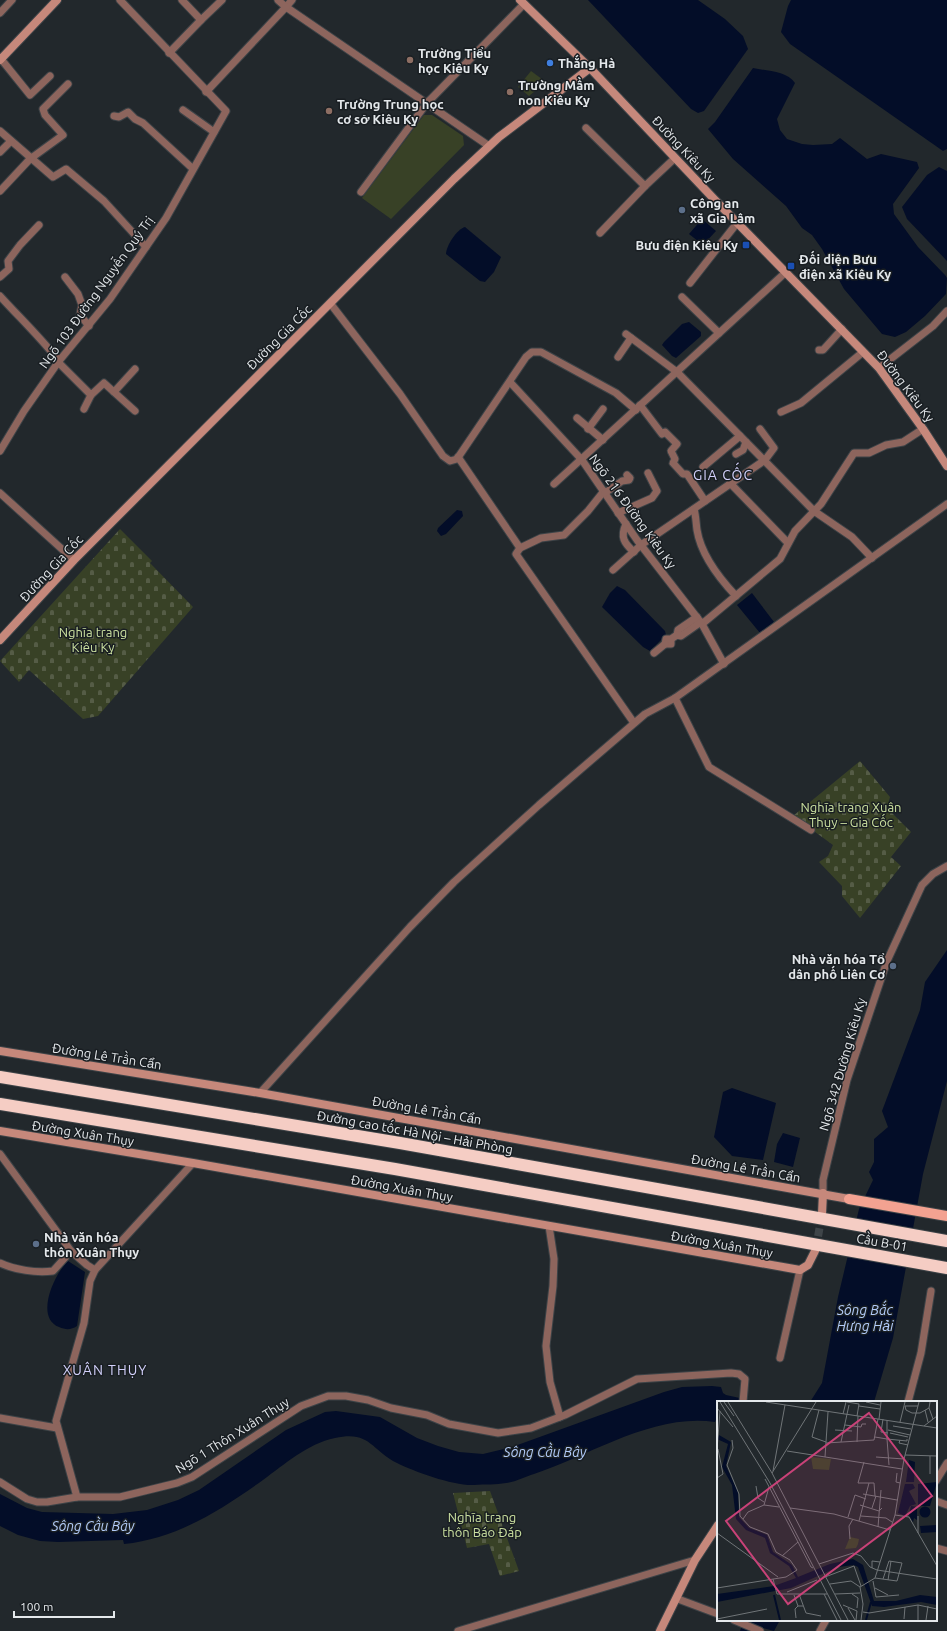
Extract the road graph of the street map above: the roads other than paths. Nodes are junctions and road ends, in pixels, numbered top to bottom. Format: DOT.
graph roads {
  1 [pos="12,0"];
  2 [pos="57,0"];
  3 [pos="120,0"];
  4 [pos="182,0"];
  5 [pos="278,0"];
  6 [pos="292,0"];
  7 [pos="220,2"];
  8 [pos="522,2"];
  9 [pos="286,8"];
  10 [pos="0,13"];
  11 [pos="201,20"];
  12 [pos="170,54"];
  13 [pos="0,59"];
  14 [pos="590,68"];
  15 [pos="50,76"];
  16 [pos="68,84"];
  17 [pos="206,92"];
  18 [pos="427,104"];
  19 [pos="183,110"];
  20 [pos="114,116"];
  21 [pos="586,128"];
  22 [pos="0,131"];
  23 [pos="214,132"];
  24 [pos="11,141"];
  25 [pos="489,146"];
  26 [pos="0,152"];
  27 [pos="675,158"];
  28 [pos="30,160"];
  29 [pos="192,168"];
  30 [pos="645,186"];
  31 [pos="0,191"];
  32 [pos="361,192"];
  33 [pos="737,223"];
  34 [pos="40,225"];
  35 [pos="600,233"];
  36 [pos="146,247"];
  37 [pos="786,272"];
  38 [pos="0,277"];
  39 [pos="65,277"];
  40 [pos="690,283"];
  41 [pos="0,296"];
  42 [pos="682,297"];
  43 [pos="330,304"];
  44 [pos="947,311"];
  45 [pos="89,326"];
  46 [pos="842,329"];
  47 [pos="719,333"];
  48 [pos="819,350"];
  49 [pos="864,352"];
  50 [pos="618,357"];
  51 [pos="59,362"];
  52 [pos="879,368"];
  53 [pos="135,369"];
  54 [pos="677,372"];
  55 [pos="510,382"];
  56 [pos="114,392"];
  57 [pos="91,395"];
  58 [pos="84,408"];
  59 [pos="638,408"];
  60 [pos="603,410"];
  61 [pos="135,411"];
  62 [pos="781,412"];
  63 [pos="577,418"];
  64 [pos="588,429"];
  65 [pos="760,429"];
  66 [pos="923,429"];
  67 [pos="740,436"];
  68 [pos="603,440"];
  69 [pos="746,442"];
  70 [pos="0,451"];
  71 [pos="736,454"];
  72 [pos="458,457"];
  73 [pos="582,460"];
  74 [pos="765,460"];
  75 [pos="947,466"];
  76 [pos="703,467"];
  77 [pos="648,473"];
  78 [pos="627,475"];
  79 [pos="730,483"];
  80 [pos="554,484"];
  81 [pos="605,492"];
  82 [pos="0,493"];
  83 [pos="705,501"];
  84 [pos="947,504"];
  85 [pos="694,509"];
  86 [pos="814,511"];
  87 [pos="618,513"];
  88 [pos="626,524"];
  89 [pos="788,543"];
  90 [pos="642,545"];
  91 [pos="520,548"];
  92 [pos="634,552"];
  93 [pos="872,558"];
  94 [pos="74,560"];
  95 [pos="613,570"];
  96 [pos="736,596"];
  97 [pos="700,621"];
  98 [pos="0,640"];
  99 [pos="654,653"];
  100 [pos="724,664"];
  101 [pos="675,698"];
  102 [pos="634,723"];
  103 [pos="811,830"];
  104 [pos="947,866"];
  105 [pos="0,1051"];
  106 [pos="0,1077"];
  107 [pos="260,1092"];
  108 [pos="0,1104"];
  109 [pos="0,1107"];
  110 [pos="0,1131"];
  111 [pos="0,1154"];
  112 [pos="193,1163"];
  113 [pos="395,1169"];
  114 [pos="823,1193"];
  115 [pos="849,1199"];
  116 [pos="942,1215"];
  117 [pos="823,1217"];
  118 [pos="549,1226"];
  119 [pos="944,1240"];
  120 [pos="818,1248"];
  121 [pos="71,1251"];
  122 [pos="0,1263"];
  123 [pos="942,1267"];
  124 [pos="95,1270"];
  125 [pos="800,1270"];
  126 [pos="931,1291"];
  127 [pos="780,1358"];
  128 [pos="744,1398"];
  129 [pos="908,1401"];
  130 [pos="560,1417"];
  131 [pos="0,1418"];
  132 [pos="57,1428"];
  133 [pos="947,1463"];
  134 [pos="937,1479"];
  135 [pos="0,1482"];
  136 [pos="77,1497"];
  137 [pos="937,1501"];
  138 [pos="947,1504"];
  139 [pos="717,1527"];
  140 [pos="937,1548"];
  141 [pos="947,1551"];
  142 [pos="695,1560"];
  143 [pos="678,1599"];
  144 [pos="717,1614"];
  145 [pos="737,1621"];
  146 [pos="825,1621"];
  147 [pos="458,1631"];
  148 [pos="660,1631"];
  149 [pos="760,1631"];
  150 [pos="820,1631"];
  1 -- 10 [label="street"];
  2 -- 13 [label="main road"];
  3 -- 12 [label="street, Ngõ 103 Đường Nguyễn Quý Trị"];
  4 -- 11 [label="street"];
  5 -- 9 [label="street"];
  6 -- 9 [label="street"];
  7 -- 11 [label="street"];
  8 -- 14 [label="main road, Đường Kiêu Kỵ"];
  8 -- 18 [label="street"];
  9 -- 17 [label="street"];
  9 -- 18 [label="street"];
  11 -- 12 [label="street"];
  12 -- 17 [label="street, Ngõ 103 Đường Nguyễn Quý Trị"];
  13 -- 15 [label="street"];
  14 -- 25 [label="main road, Đường Gia Cốc"];
  14 -- 27 [label="main road, Đường Kiêu Kỵ"];
  16 -- 28 [label="street"];
  17 -- 23 [label="street, Ngõ 103 Đường Nguyễn Quý Trị"];
  18 -- 25 [label="street"];
  18 -- 32 [label="street"];
  19 -- 23 [label="street"];
  20 -- 29 [label="street"];
  21 -- 30 [label="street"];
  22 -- 24 [label="street"];
  23 -- 29 [label="street, Ngõ 103 Đường Nguyễn Quý Trị"];
  24 -- 26 [label="street"];
  24 -- 28 [label="street"];
  25 -- 43 [label="main road, Đường Gia Cốc"];
  27 -- 30 [label="street"];
  27 -- 33 [label="main road, Đường Kiêu Kỵ"];
  28 -- 31 [label="street"];
  28 -- 36 [label="street"];
  29 -- 36 [label="street, Ngõ 103 Đường Nguyễn Quý Trị"];
  30 -- 35 [label="street"];
  33 -- 37 [label="main road, Đường Kiêu Kỵ"];
  33 -- 40 [label="street"];
  34 -- 38 [label="street"];
  36 -- 45 [label="street, Ngõ 103 Đường Nguyễn Quý Trị"];
  37 -- 46 [label="main road, Đường Kiêu Kỵ"];
  37 -- 47 [label="street"];
  39 -- 45 [label="street"];
  41 -- 51 [label="street"];
  42 -- 47 [label="street"];
  43 -- 72 [label="street"];
  43 -- 94 [label="main road, Đường Gia Cốc"];
  44 -- 52 [label="street"];
  45 -- 51 [label="street, Ngõ 103 Đường Nguyễn Quý Trị"];
  46 -- 48 [label="street"];
  46 -- 49 [label="main road, Đường Kiêu Kỵ"];
  47 -- 54 [label="street"];
  49 -- 52 [label="main road, Đường Kiêu Kỵ"];
  49 -- 62 [label="street"];
  50 -- 54 [label="street"];
  51 -- 57 [label="street"];
  51 -- 70 [label="street, Ngõ 103 Đường Nguyễn Quý Trị"];
  52 -- 66 [label="main road, Đường Kiêu Kỵ"];
  53 -- 56 [label="street"];
  54 -- 59 [label="street"];
  54 -- 67 [label="street"];
  55 -- 59 [label="street"];
  55 -- 72 [label="street"];
  55 -- 73 [label="street, Ngõ 216 Đường Kiêu Kỵ"];
  56 -- 57 [label="street"];
  56 -- 61 [label="street"];
  57 -- 58 [label="street"];
  59 -- 68 [label="street"];
  59 -- 83 [label="street"];
  60 -- 64 [label="street"];
  63 -- 64 [label="street"];
  64 -- 68 [label="street"];
  65 -- 74 [label="street"];
  66 -- 75 [label="main road, Đường Kiêu Kỵ"];
  66 -- 86 [label="street"];
  67 -- 69 [label="street"];
  67 -- 76 [label="street"];
  68 -- 73 [label="street"];
  69 -- 71 [label="street"];
  69 -- 74 [label="street"];
  72 -- 91 [label="street"];
  73 -- 80 [label="street"];
  73 -- 81 [label="street, Ngõ 216 Đường Kiêu Kỵ"];
  74 -- 79 [label="street"];
  74 -- 86 [label="street"];
  77 -- 87 [label="street"];
  78 -- 81 [label="street"];
  79 -- 83 [label="street"];
  79 -- 89 [label="street"];
  81 -- 87 [label="street, Ngõ 216 Đường Kiêu Kỵ"];
  81 -- 91 [label="street"];
  82 -- 94 [label="street"];
  83 -- 85 [label="street"];
  84 -- 93 [label="street"];
  85 -- 90 [label="street"];
  85 -- 96 [label="street"];
  86 -- 89 [label="street"];
  86 -- 93 [label="street"];
  87 -- 88 [label="street, Ngõ 216 Đường Kiêu Kỵ"];
  88 -- 90 [label="street, Ngõ 216 Đường Kiêu Kỵ"];
  88 -- 92 [label="street"];
  89 -- 96 [label="street"];
  90 -- 92 [label="street"];
  90 -- 97 [label="street, Ngõ 216 Đường Kiêu Kỵ"];
  91 -- 102 [label="street"];
  92 -- 95 [label="street"];
  93 -- 100 [label="street"];
  94 -- 98 [label="main road, Đường Gia Cốc"];
  96 -- 97 [label="street"];
  97 -- 99 [label="street"];
  97 -- 100 [label="street, Ngõ 216 Đường Kiêu Kỵ"];
  100 -- 101 [label="street"];
  101 -- 102 [label="street"];
  101 -- 103 [label="street"];
  102 -- 107 [label="street"];
  104 -- 114 [label="street, Ngõ 342 Đường Kiêu Kỵ"];
  105 -- 107 [label="main road, Đường Lê Trần Cẩn"];
  106 -- 117 [label="highway, Đường cao tốc Hà Nội – Hải Phòng"];
  107 -- 114 [label="main road, Đường Lê Trần Cẩn"];
  108 -- 113 [label="highway"];
  109 -- 113 [label="highway"];
  110 -- 112 [label="main road, Đường Xuân Thụy"];
  111 -- 121 [label="street"];
  112 -- 118 [label="main road, Đường Xuân Thụy"];
  112 -- 124 [label="street"];
  113 -- 120 [label="highway"];
  114 -- 115 [label="main road, Đường Lê Trần Cẩn"];
  114 -- 117 [label="main road"];
  115 -- 116 [label="main road"];
  117 -- 119 [label="highway, Cầu B-01"];
  118 -- 125 [label="main road, Đường Xuân Thụy"];
  118 -- 130 [label="street"];
  120 -- 123 [label="highway, Cầu B-01"];
  120 -- 125 [label="main road"];
  121 -- 122 [label="street"];
  121 -- 124 [label="street"];
  124 -- 132 [label="street"];
  125 -- 127 [label="street"];
  126 -- 129 [label="street"];
  128 -- 130 [label="street, Ngõ 1 Thôn Xuân Thụy"];
  130 -- 136 [label="street, Ngõ 1 Thôn Xuân Thụy"];
  131 -- 132 [label="street"];
  132 -- 136 [label="street"];
  133 -- 134 [label="street"];
  135 -- 136 [label="street, Ngõ 1 Thôn Xuân Thụy"];
  137 -- 138 [label="street"];
  139 -- 142 [label="main road"];
  140 -- 141 [label="street"];
  142 -- 143 [label="main road"];
  142 -- 147 [label="street"];
  143 -- 144 [label="street"];
  143 -- 148 [label="main road"];
  145 -- 149 [label="street"];
  146 -- 150 [label="street"];
}
